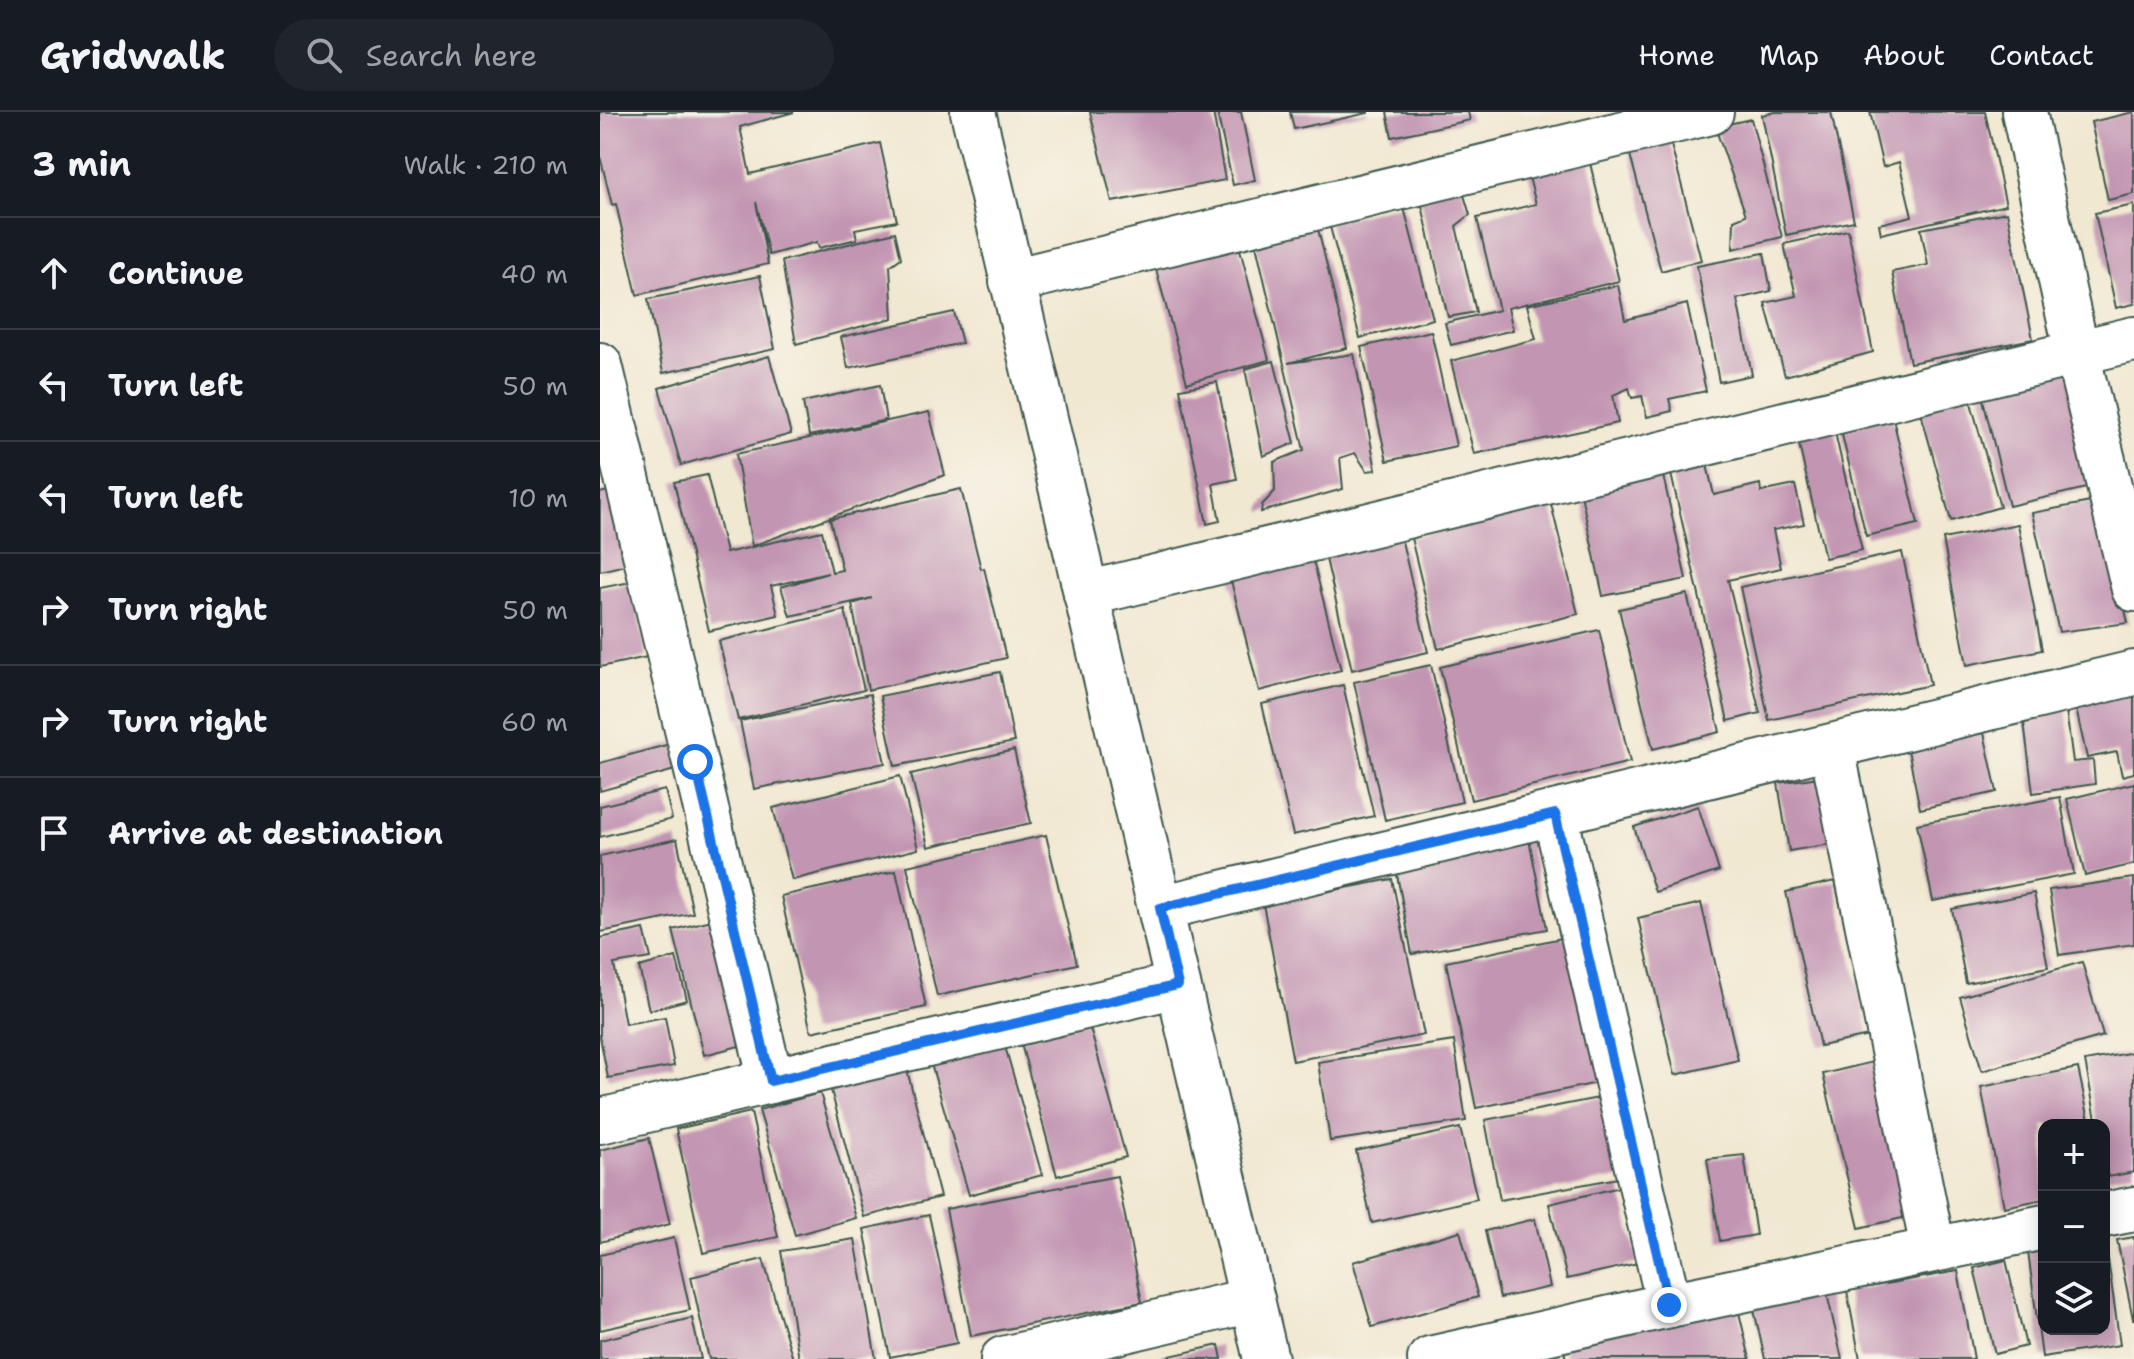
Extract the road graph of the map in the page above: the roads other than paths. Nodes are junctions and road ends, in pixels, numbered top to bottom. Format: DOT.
graph roads {
  1 [pos="973,112"];
  2 [pos="1711,112"];
  3 [pos="2024,112"];
  4 [pos="1012,281"];
  5 [pos="2134,339"];
  6 [pos="2077,353"];
  7 [pos="600,365"];
  8 [pos="2134,589"];
  9 [pos="1086,594"];
  10 [pos="2134,673"];
  11 [pos="1832,748"];
  12 [pos="1555,814"];
  13 [pos="1160,908"];
  14 [pos="1178,985"];
  15 [pos="771,1081"];
  16 [pos="600,1121"];
  17 [pos="2134,1209"];
  18 [pos="2110,1214"];
  19 [pos="2038,1228"];
  20 [pos="1933,1249"];
  21 [pos="1252,1300"];
  22 [pos="1669,1305"];
  23 [pos="1003,1359"];
  24 [pos="1266,1359"];
  25 [pos="1430,1359"];
  1 -- 4 [label="street"];
  2 -- 4 [label="street"];
  3 -- 6 [label="street"];
  4 -- 9 [label="street"];
  5 -- 6 [label="street"];
  6 -- 8 [label="street"];
  6 -- 9 [label="street"];
  7 -- 15 [label="street"];
  9 -- 13 [label="street"];
  10 -- 11 [label="street"];
  11 -- 12 [label="street"];
  11 -- 20 [label="street"];
  12 -- 13 [label="street"];
  12 -- 22 [label="street"];
  13 -- 14 [label="street"];
  14 -- 15 [label="street"];
  14 -- 21 [label="street"];
  15 -- 16 [label="street"];
  17 -- 18 [label="street"];
  19 -- 20 [label="street"];
  20 -- 22 [label="street"];
  21 -- 23 [label="street"];
  21 -- 24 [label="street"];
  22 -- 25 [label="street"];
}
